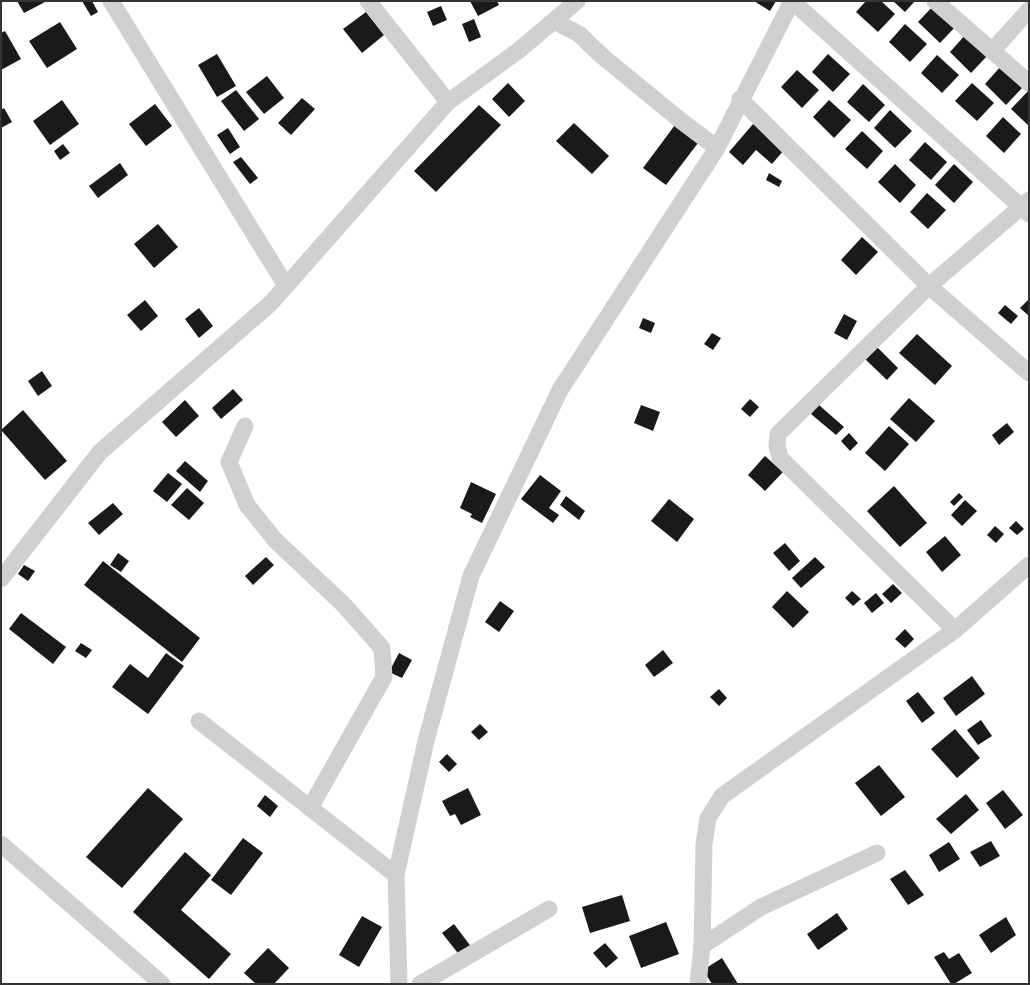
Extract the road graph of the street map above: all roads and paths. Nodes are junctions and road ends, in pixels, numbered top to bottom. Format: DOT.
graph roads {
  1 [pos="111,1"];
  2 [pos="368,1"];
  3 [pos="577,1"];
  4 [pos="792,1"];
  5 [pos="936,1"];
  6 [pos="1029,10"];
  7 [pos="554,21"];
  8 [pos="992,51"];
  9 [pos="1029,83"];
  10 [pos="740,99"];
  11 [pos="448,102"];
  12 [pos="717,148"];
  13 [pos="1026,207"];
  14 [pos="286,286"];
  15 [pos="929,286"];
  16 [pos="1029,373"];
  17 [pos="245,426"];
  18 [pos="1029,565"];
  19 [pos="1,579"];
  20 [pos="955,630"];
  21 [pos="199,721"];
  22 [pos="310,808"];
  23 [pos="1,844"];
  24 [pos="877,853"];
  25 [pos="396,875"];
  26 [pos="549,909"];
  27 [pos="702,946"];
  28 [pos="162,984"];
  29 [pos="399,984"];
  30 [pos="420,984"];
  31 [pos="698,984"];
  1 -- 14 [label="street"];
  2 -- 11 [label="street"];
  3 -- 7 [label="street"];
  4 -- 10 [label="street"];
  4 -- 13 [label="street"];
  5 -- 8 [label="street"];
  6 -- 8 [label="street"];
  7 -- 11 [label="street"];
  7 -- 12 [label="street"];
  8 -- 9 [label="street"];
  10 -- 12 [label="street"];
  10 -- 15 [label="street"];
  11 -- 14 [label="street"];
  12 -- 25 [label="street"];
  13 -- 15 [label="street"];
  14 -- 19 [label="street"];
  15 -- 16 [label="street"];
  15 -- 20 [label="street"];
  17 -- 22 [label="street"];
  18 -- 20 [label="street"];
  20 -- 27 [label="street"];
  21 -- 22 [label="street"];
  22 -- 25 [label="street"];
  23 -- 28 [label="street"];
  24 -- 27 [label="street"];
  25 -- 29 [label="street"];
  26 -- 30 [label="street"];
  27 -- 31 [label="street"];
}
